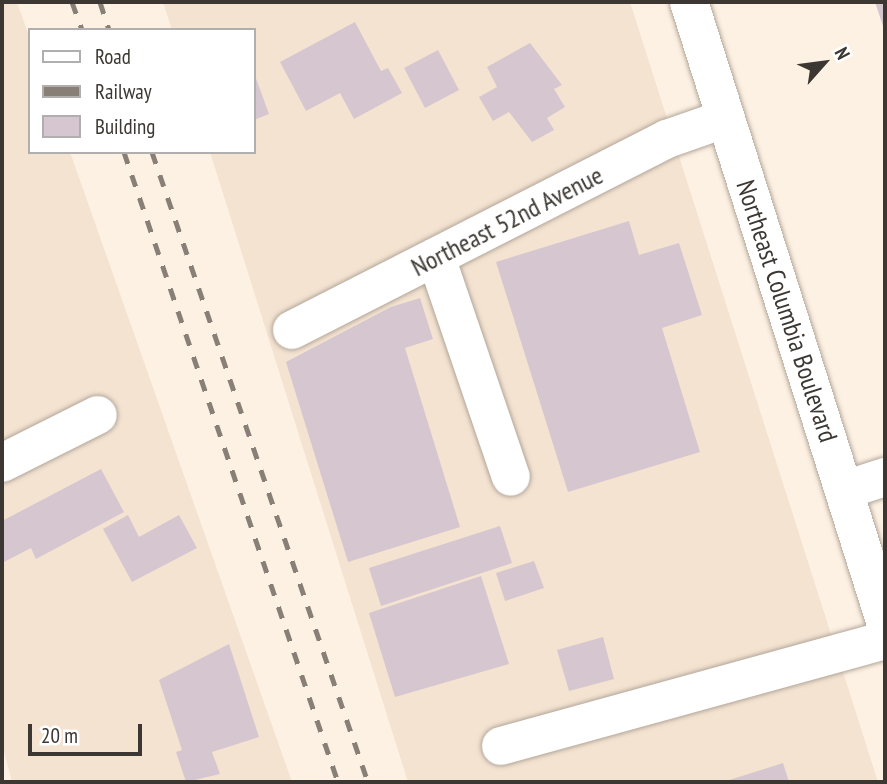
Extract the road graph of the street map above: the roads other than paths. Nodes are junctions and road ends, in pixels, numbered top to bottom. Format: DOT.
graph roads {
  1 [pos="689,2"];
  2 [pos="724,119"];
  3 [pos="436,257"];
  4 [pos="292,330"];
  5 [pos="98,415"];
  6 [pos="2,463"];
  7 [pos="511,477"];
  8 [pos="885,477"];
  9 [pos="845,491"];
  10 [pos="885,621"];
  11 [pos="885,639"];
  12 [pos="501,746"];
  1 -- 2 [label="main road, Northeast Columbia Boulevard"];
  2 -- 3 [label="main road, Northeast 52nd Avenue"];
  2 -- 9 [label="main road, Northeast Columbia Boulevard"];
  3 -- 4 [label="main road, Northeast 52nd Avenue"];
  3 -- 7 [label="main road"];
  5 -- 6 [label="main road"];
  8 -- 9 [label="main road"];
  9 -- 10 [label="main road, Northeast Columbia Boulevard"];
  11 -- 12 [label="main road"];
}
